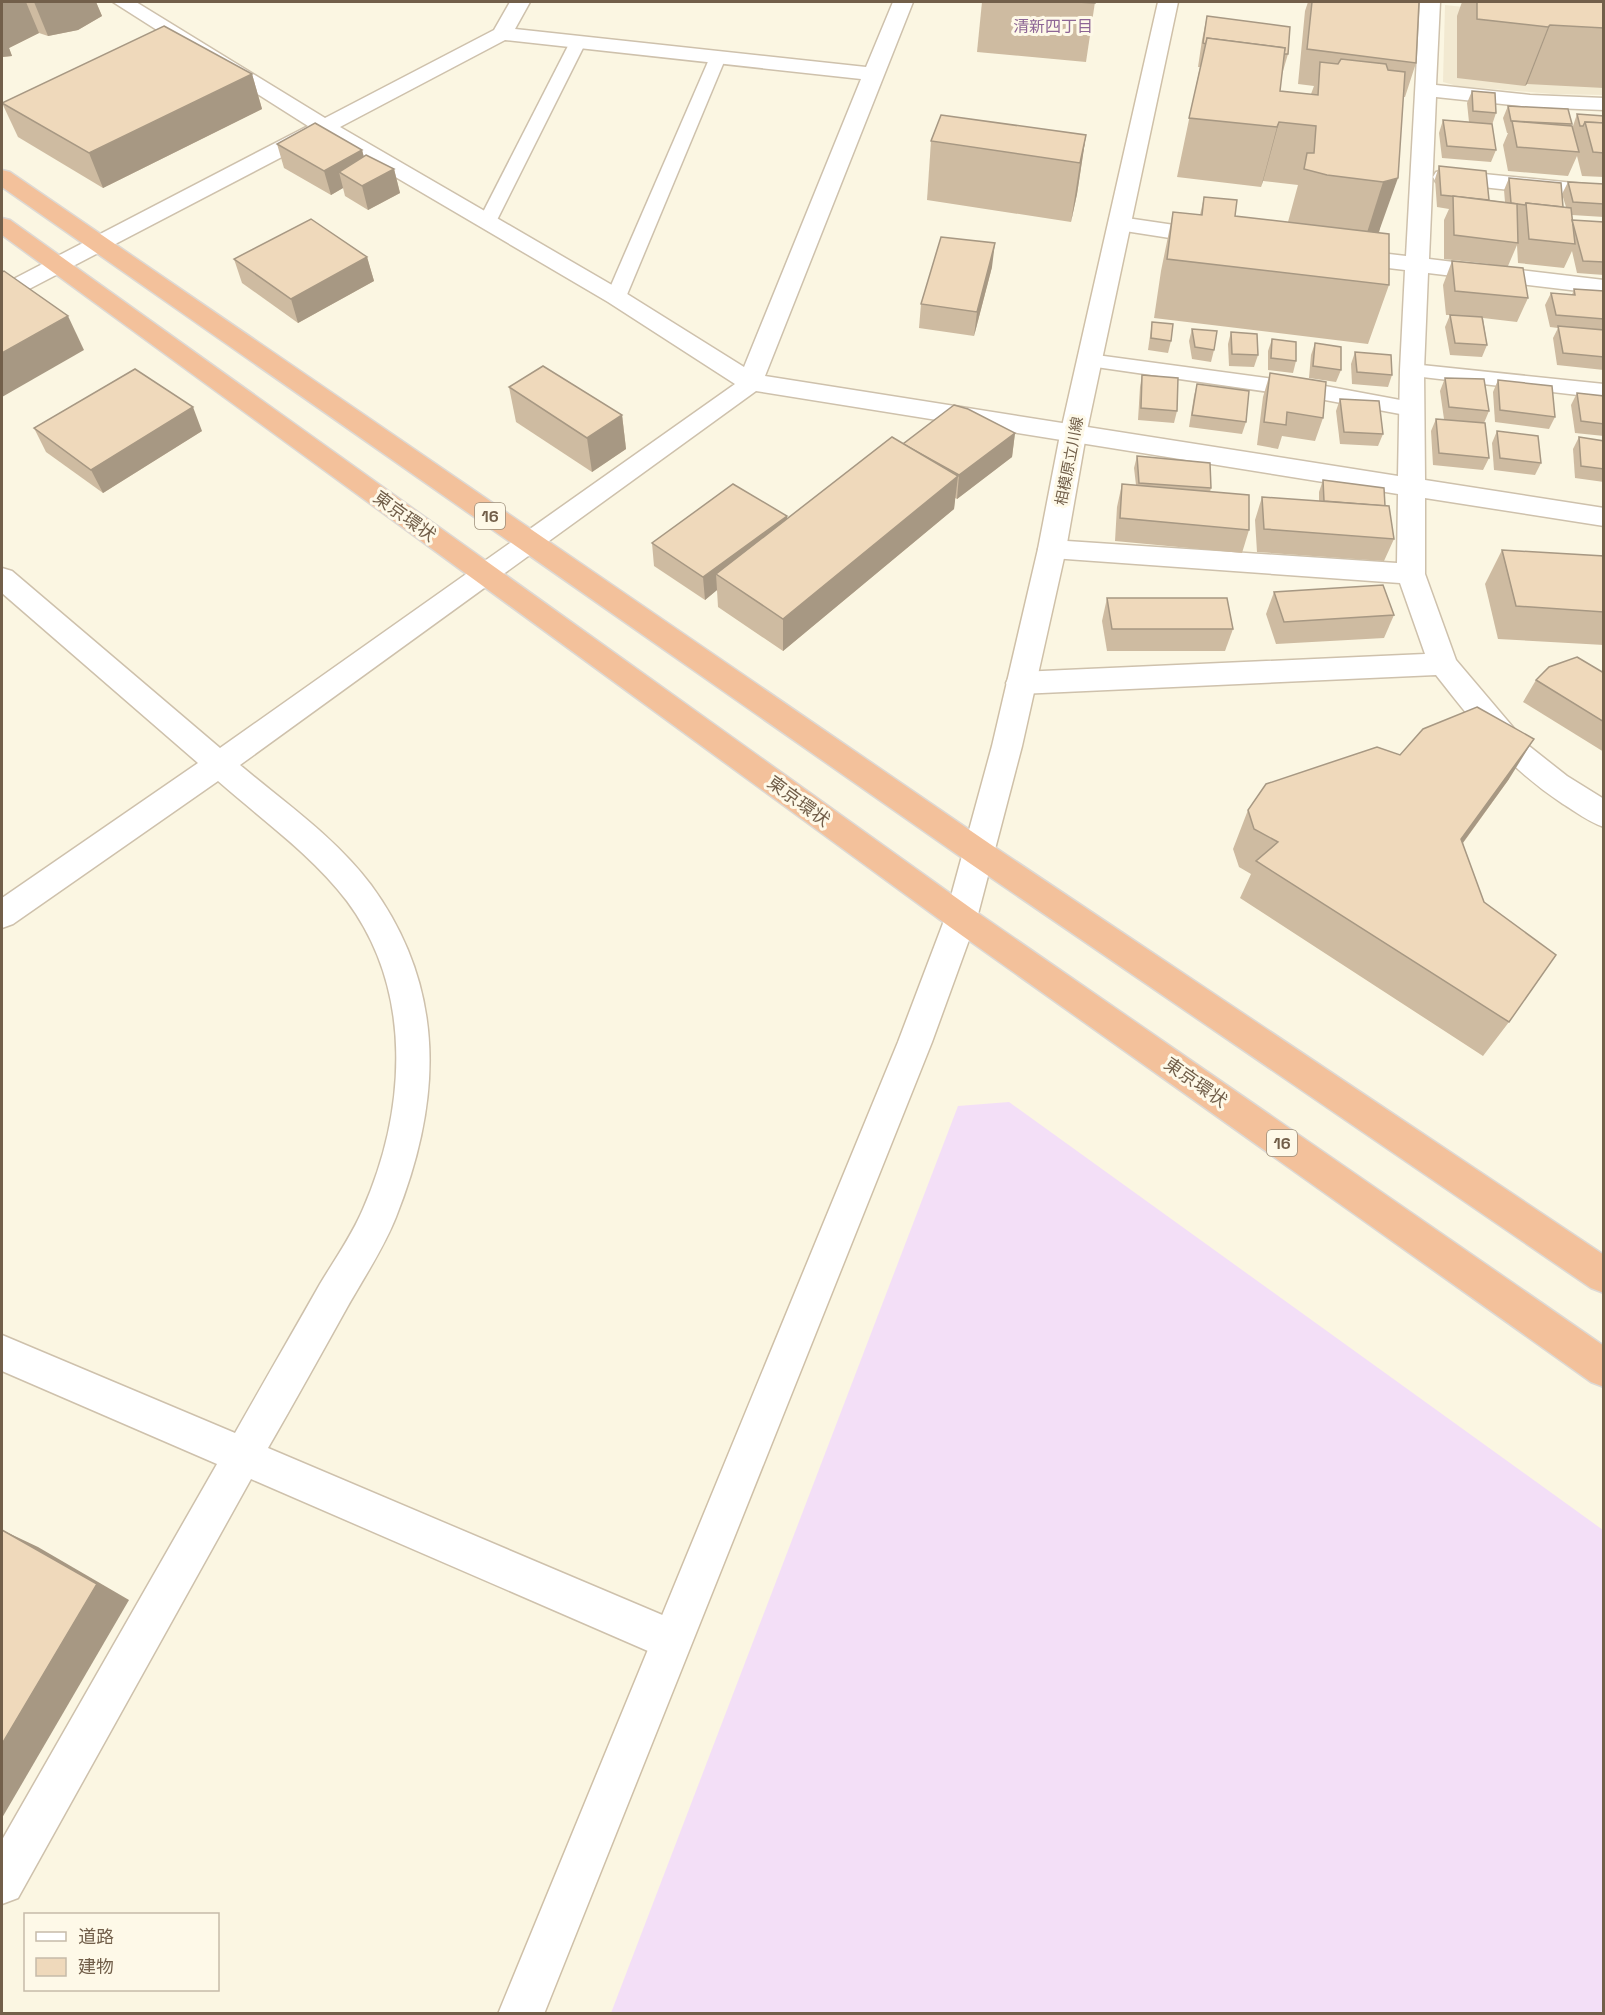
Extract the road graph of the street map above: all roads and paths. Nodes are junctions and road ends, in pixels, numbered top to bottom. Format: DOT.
graph roads {
  1 [pos="520,2"];
  2 [pos="903,2"];
  3 [pos="1168,2"];
  4 [pos="1430,2"];
  5 [pos="131,3"];
  6 [pos="501,34"];
  7 [pos="578,42"];
  8 [pos="718,57"];
  9 [pos="872,74"];
  10 [pos="1427,90"];
  11 [pos="1604,104"];
  12 [pos="322,126"];
  13 [pos="1421,174"];
  14 [pos="2,177"];
  15 [pos="1604,193"];
  16 [pos="488,222"];
  17 [pos="1120,224"];
  18 [pos="2,225"];
  19 [pos="1231,240"];
  20 [pos="97,244"];
  21 [pos="1325,253"];
  22 [pos="57,264"];
  23 [pos="1419,266"];
  24 [pos="1604,287"];
  25 [pos="2,294"];
  26 [pos="616,297"];
  27 [pos="1089,360"];
  28 [pos="1412,370"];
  29 [pos="750,382"];
  30 [pos="1604,391"];
  31 [pos="1411,409"];
  32 [pos="1073,435"];
  33 [pos="1410,488"];
  34 [pos="1604,517"];
  35 [pos="528,542"];
  36 [pos="1052,549"];
  37 [pos="484,573"];
  38 [pos="1411,574"];
  39 [pos="2,578"];
  40 [pos="1443,664"];
  41 [pos="1020,683"];
  42 [pos="218,765"];
  43 [pos="1604,815"];
  44 [pos="980,853"];
  45 [pos="2,915"];
  46 [pos="961,918"];
  47 [pos="1604,1276"];
  48 [pos="2,1353"];
  49 [pos="1604,1369"];
  50 [pos="240,1456"];
  51 [pos="672,1640"];
  52 [pos="2,1882"];
  53 [pos="521,2013"];
  1 -- 6 [label="street"];
  2 -- 9 [label="street"];
  3 -- 17 [label="street, 相模原立川線"];
  4 -- 10 [label="street"];
  5 -- 12 [label="street"];
  6 -- 7 [label="street"];
  6 -- 12 [label="street"];
  7 -- 8 [label="street"];
  7 -- 16 [label="lane"];
  8 -- 9 [label="street"];
  8 -- 26 [label="lane"];
  9 -- 29 [label="street"];
  10 -- 11 [label="street"];
  10 -- 13 [label="street"];
  12 -- 16 [label="street"];
  12 -- 20 [label="street"];
  13 -- 15 [label="street"];
  13 -- 23 [label="street"];
  14 -- 20 [label="highway, 16"];
  16 -- 26 [label="street"];
  17 -- 19 [label="street"];
  17 -- 27 [label="street, 相模原立川線"];
  18 -- 22 [label="highway, 東京環状 / 16"];
  20 -- 22 [label="street"];
  20 -- 35 [label="highway, 16"];
  21 -- 23 [label="street"];
  22 -- 25 [label="street"];
  22 -- 37 [label="highway, 東京環状 / 16"];
  23 -- 24 [label="street"];
  23 -- 28 [label="street"];
  26 -- 29 [label="street"];
  27 -- 31 [label="lane"];
  27 -- 32 [label="street, 相模原立川線"];
  28 -- 30 [label="lane"];
  28 -- 31 [label="street"];
  29 -- 32 [label="street"];
  29 -- 35 [label="street"];
  31 -- 33 [label="street"];
  32 -- 33 [label="street"];
  32 -- 36 [label="street, 相模原立川線"];
  33 -- 34 [label="street"];
  33 -- 38 [label="street"];
  35 -- 37 [label="street"];
  35 -- 44 [label="highway, 16"];
  36 -- 38 [label="street"];
  36 -- 41 [label="street, 相模原立川線"];
  37 -- 42 [label="street"];
  37 -- 46 [label="highway, 東京環状 / 16"];
  38 -- 40 [label="street"];
  39 -- 42 [label="street"];
  40 -- 41 [label="street"];
  40 -- 43 [label="street"];
  41 -- 44 [label="street, 相模原立川線"];
  42 -- 45 [label="street"];
  42 -- 50 [label="street"];
  44 -- 46 [label="street, 相模原立川線"];
  44 -- 47 [label="highway, 16"];
  46 -- 49 [label="highway, 東京環状 / 16"];
  46 -- 51 [label="street, 相模原立川線"];
  48 -- 50 [label="street"];
  50 -- 51 [label="street"];
  50 -- 52 [label="street"];
  51 -- 53 [label="street, 相模原立川線"];
}
